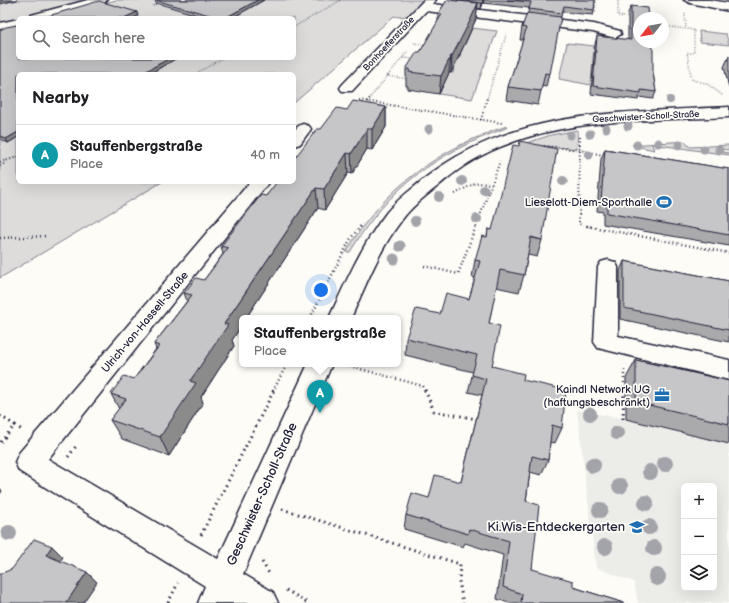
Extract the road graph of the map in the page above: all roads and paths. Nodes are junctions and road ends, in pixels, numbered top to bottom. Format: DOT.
graph roads {
  1 [pos="101,0"];
  2 [pos="165,0"];
  3 [pos="341,0"];
  4 [pos="620,0"];
  5 [pos="690,0"];
  6 [pos="427,4"];
  7 [pos="153,6"];
  8 [pos="729,7"];
  9 [pos="195,12"];
  10 [pos="42,16"];
  11 [pos="186,16"];
  12 [pos="512,17"];
  13 [pos="632,18"];
  14 [pos="16,24"];
  15 [pos="296,26"];
  16 [pos="669,27"];
  17 [pos="0,28"];
  18 [pos="615,34"];
  19 [pos="418,38"];
  20 [pos="414,43"];
  21 [pos="432,45"];
  22 [pos="402,58"];
  23 [pos="220,60"];
  24 [pos="417,60"];
  25 [pos="198,72"];
  26 [pos="387,76"];
  27 [pos="409,79"];
  28 [pos="347,88"];
  29 [pos="723,96"];
  30 [pos="367,102"];
  31 [pos="729,112"];
  32 [pos="480,120"];
  33 [pos="572,122"];
  34 [pos="502,123"];
  35 [pos="542,146"];
  36 [pos="580,150"];
  37 [pos="16,158"];
  38 [pos="13,159"];
  39 [pos="603,159"];
  40 [pos="0,162"];
  41 [pos="500,163"];
  42 [pos="0,166"];
  43 [pos="258,184"];
  44 [pos="491,184"];
  45 [pos="455,194"];
  46 [pos="46,236"];
  47 [pos="0,238"];
  48 [pos="729,253"];
  49 [pos="424,266"];
  50 [pos="608,267"];
  51 [pos="341,315"];
  52 [pos="637,358"];
  53 [pos="286,367"];
  54 [pos="319,367"];
  55 [pos="353,367"];
  56 [pos="729,370"];
  57 [pos="0,416"];
  58 [pos="477,419"];
  59 [pos="623,419"];
  60 [pos="0,443"];
  61 [pos="258,502"];
  62 [pos="190,559"];
  63 [pos="219,591"];
  64 [pos="168,603"];
  65 [pos="262,603"];
  66 [pos="462,603"];
  1 -- 10 [label="street"];
  2 -- 7 [label="path"];
  3 -- 15 [label="path"];
  4 -- 13 [label="path"];
  5 -- 8 [label="street"];
  6 -- 12 [label="street"];
  6 -- 28 [label="street, Bonhoefferstraße"];
  9 -- 11 [label="path"];
  12 -- 18 [label="street"];
  12 -- 32 [label="path"];
  14 -- 17 [label="street"];
  16 -- 29 [label="path"];
  19 -- 20 [label="path"];
  20 -- 21 [label="path"];
  20 -- 22 [label="path"];
  22 -- 24 [label="path"];
  22 -- 26 [label="path"];
  23 -- 25 [label="path"];
  26 -- 27 [label="path"];
  26 -- 30 [label="path"];
  28 -- 30 [label="path"];
  30 -- 32 [label="path"];
  31 -- 33 [label="street, Geschwister-Scholl-Straße"];
  32 -- 34 [label="path"];
  33 -- 36 [label="path"];
  33 -- 51 [label="street, Geschwister-Scholl-Straße"];
  35 -- 36 [label="path"];
  36 -- 39 [label="path"];
  36 -- 48 [label="path"];
  37 -- 38 [label="path"];
  38 -- 40 [label="path"];
  38 -- 42 [label="path"];
  41 -- 44 [label="path"];
  43 -- 62 [label="street, Ulrich-von-Hassell-Straße"];
  44 -- 45 [label="path"];
  44 -- 49 [label="path"];
  46 -- 47 [label="path"];
  50 -- 52 [label="street"];
  52 -- 56 [label="street"];
  52 -- 59 [label="path"];
  53 -- 62 [label="path"];
  54 -- 61 [label="street, Geschwister-Scholl-Straße"];
  55 -- 58 [label="path"];
  57 -- 60 [label="path"];
  61 -- 63 [label="street, Geschwister-Scholl-Straße"];
  61 -- 66 [label="path"];
  62 -- 63 [label="street"];
  62 -- 64 [label="path"];
  63 -- 65 [label="street"];
}
